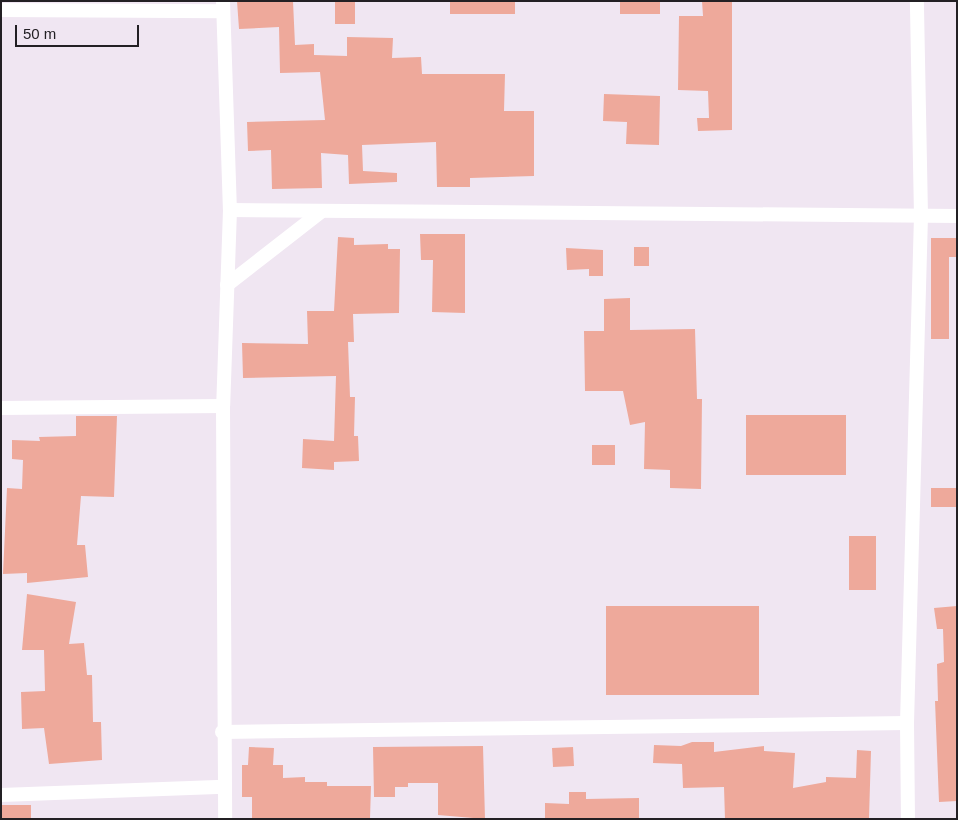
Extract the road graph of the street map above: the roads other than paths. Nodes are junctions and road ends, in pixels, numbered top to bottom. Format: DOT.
graph roads {
  1 [pos="917,1"];
  2 [pos="223,6"];
  3 [pos="1,10"];
  4 [pos="230,210"];
  5 [pos="322,211"];
  6 [pos="921,216"];
  7 [pos="957,216"];
  8 [pos="228,285"];
  9 [pos="223,406"];
  10 [pos="1,408"];
  11 [pos="907,723"];
  12 [pos="222,732"];
  13 [pos="224,787"];
  14 [pos="1,795"];
  15 [pos="225,819"];
  16 [pos="908,819"];
  1 -- 6 [label="street"];
  2 -- 3 [label="street"];
  2 -- 4 [label="street"];
  4 -- 5 [label="street"];
  4 -- 8 [label="street"];
  5 -- 6 [label="street"];
  5 -- 8 [label="street"];
  6 -- 7 [label="street"];
  6 -- 11 [label="street"];
  8 -- 9 [label="street"];
  9 -- 10 [label="street"];
  9 -- 12 [label="street"];
  11 -- 12 [label="street"];
  11 -- 16 [label="street"];
  12 -- 13 [label="street"];
  13 -- 14 [label="street"];
  13 -- 15 [label="street"];
}
